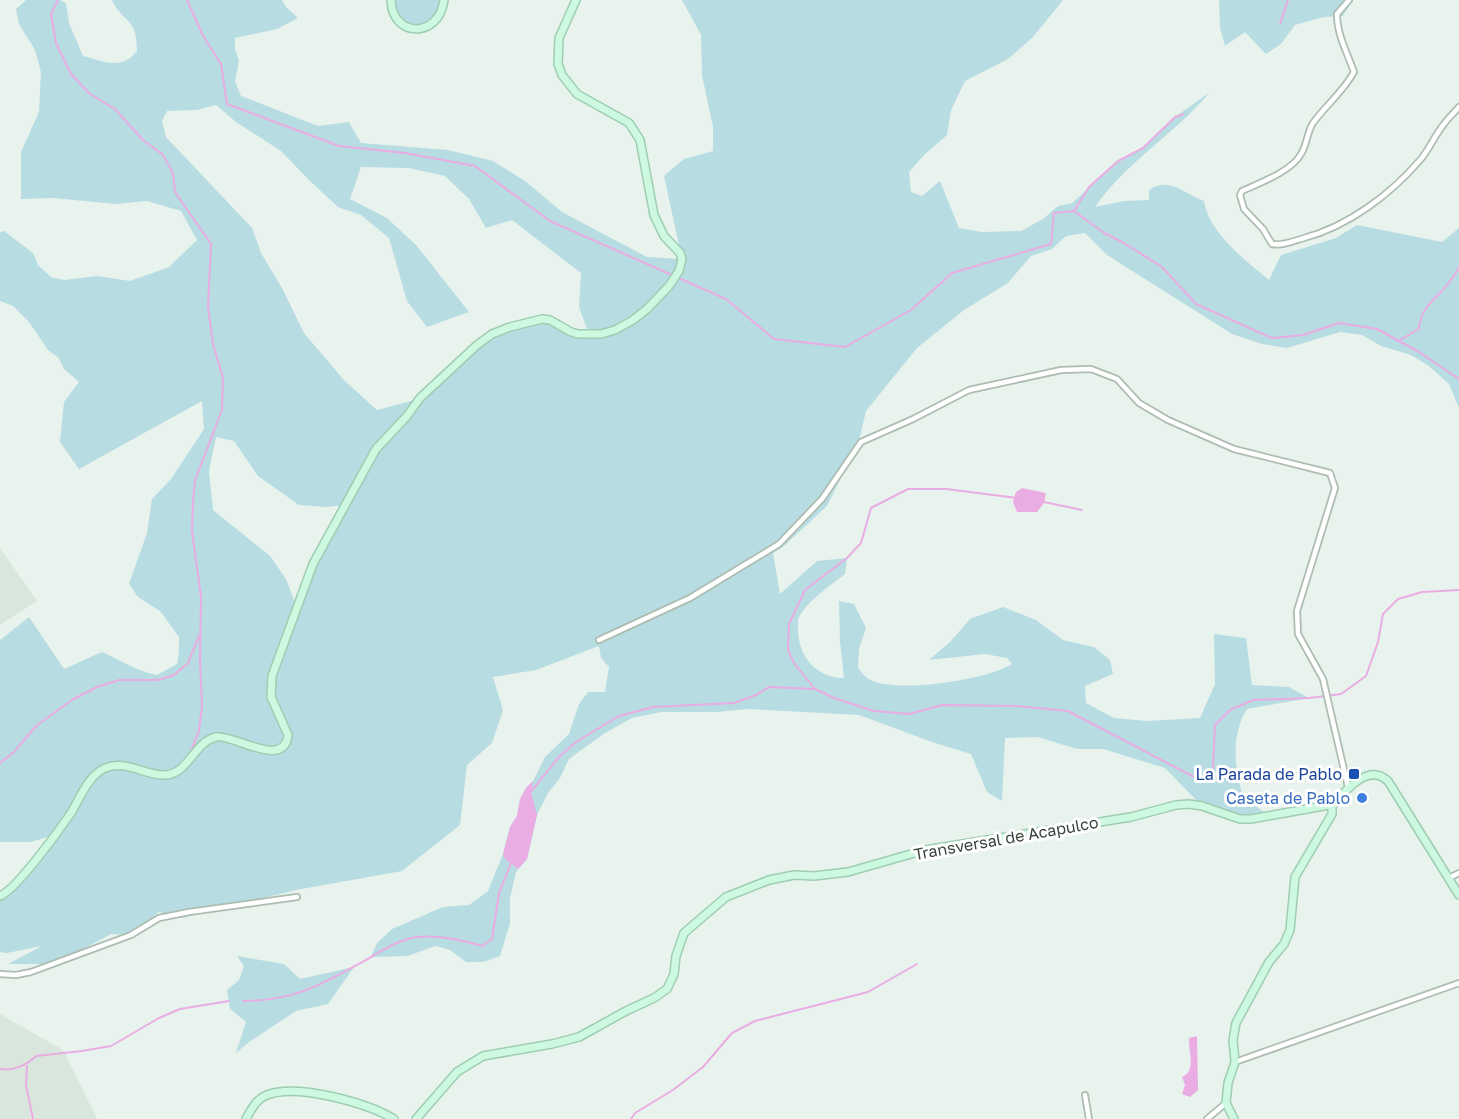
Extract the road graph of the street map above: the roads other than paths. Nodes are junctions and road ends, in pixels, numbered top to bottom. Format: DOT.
graph roads {
  1 [pos="391,0"];
  2 [pos="444,0"];
  3 [pos="576,0"];
  4 [pos="1349,0"];
  5 [pos="1459,107"];
  6 [pos="599,640"];
  7 [pos="1348,787"];
  8 [pos="1332,806"];
  9 [pos="1459,873"];
  10 [pos="1449,878"];
  11 [pos="1459,894"];
  12 [pos="0,897"];
  13 [pos="297,897"];
  14 [pos="0,974"];
  15 [pos="1459,983"];
  16 [pos="1234,1062"];
  17 [pos="1085,1095"];
  18 [pos="1226,1103"];
  19 [pos="246,1119"];
  20 [pos="394,1119"];
  21 [pos="416,1119"];
  22 [pos="1089,1119"];
  23 [pos="1207,1119"];
  24 [pos="1234,1119"];
  1 -- 2 [label="street"];
  3 -- 12 [label="street"];
  4 -- 5 [label="street"];
  6 -- 7 [label="street"];
  7 -- 8 [label="street"];
  7 -- 10 [label="street"];
  8 -- 16 [label="street"];
  8 -- 21 [label="street, Transversal de Acapulco"];
  9 -- 10 [label="street"];
  10 -- 11 [label="street"];
  13 -- 14 [label="street"];
  15 -- 16 [label="street"];
  16 -- 18 [label="street"];
  17 -- 22 [label="street"];
  18 -- 23 [label="street"];
  18 -- 24 [label="street"];
  19 -- 20 [label="street"];
}
